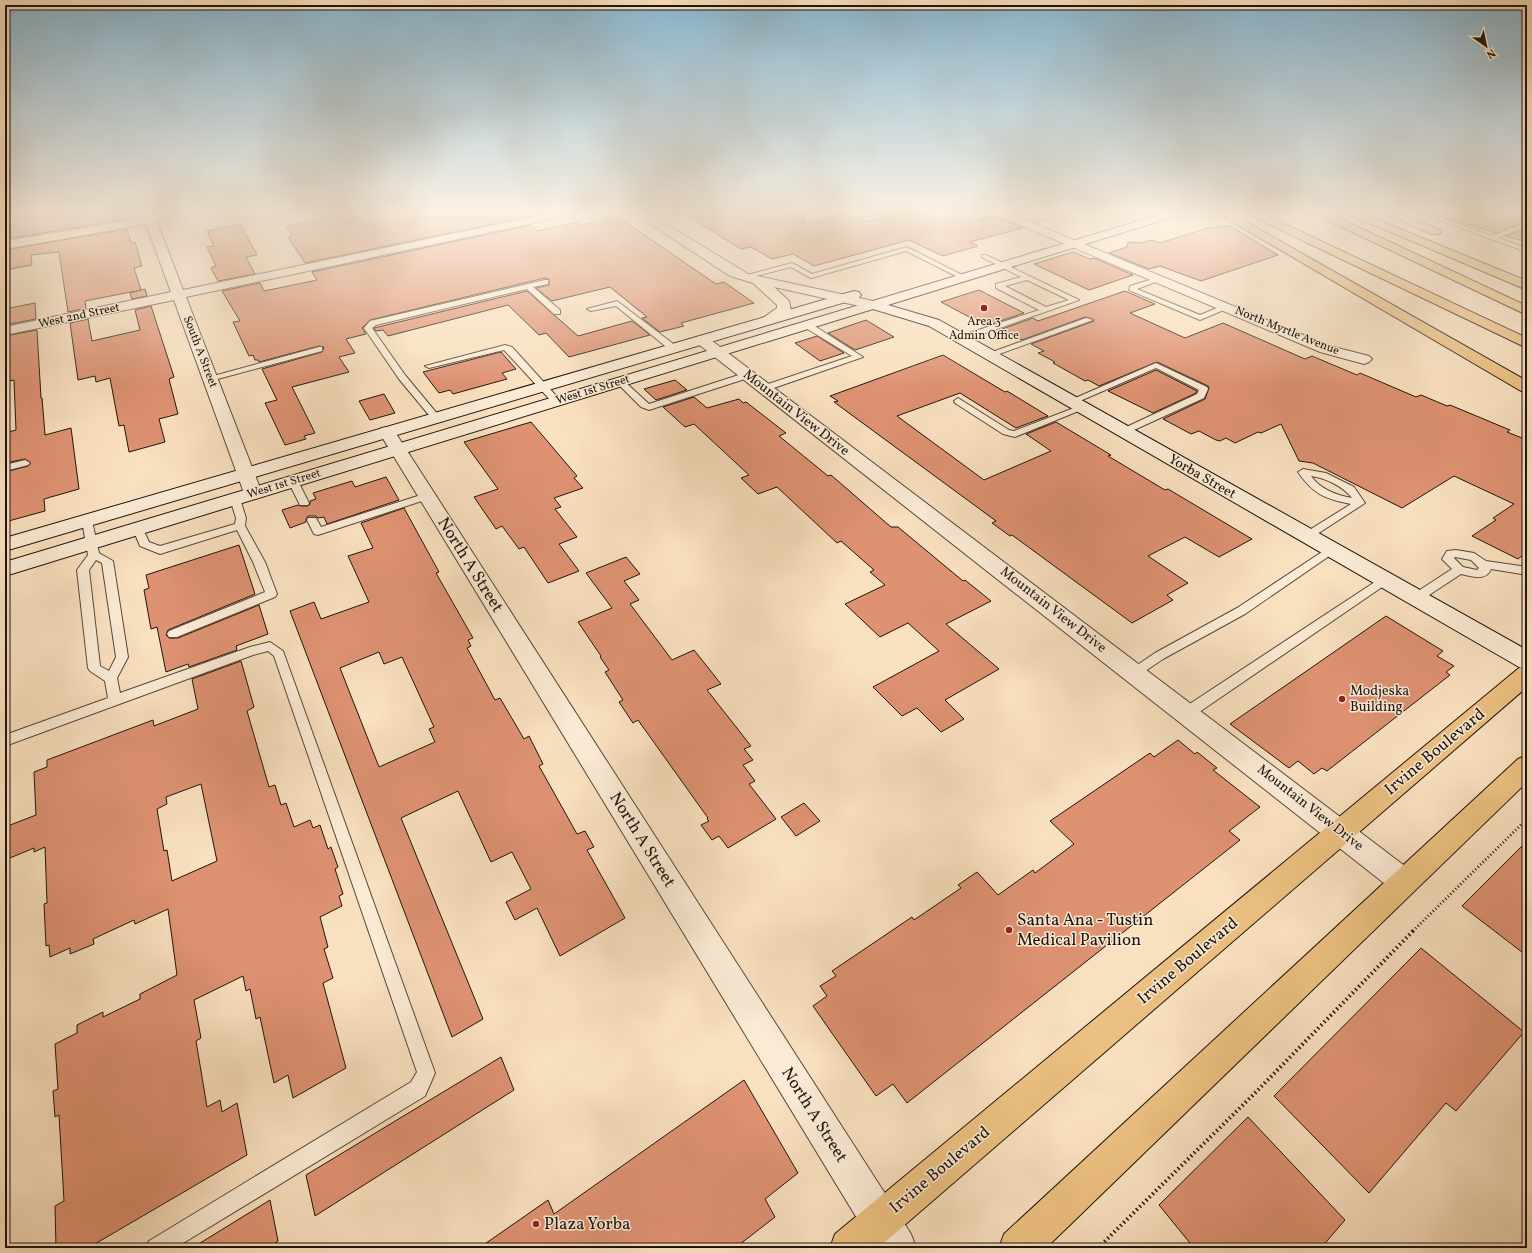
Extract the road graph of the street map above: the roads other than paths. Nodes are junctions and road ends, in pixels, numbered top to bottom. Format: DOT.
graph roads {
  1 [pos="169,269"];
  2 [pos="298,269"];
  3 [pos="729,269"];
  4 [pos="777,269"];
  5 [pos="800,269"];
  6 [pos="834,269"];
  7 [pos="939,269"];
  8 [pos="947,269"];
  9 [pos="988,269"];
  10 [pos="1012,269"];
  11 [pos="1137,269"];
  12 [pos="1323,269"];
  13 [pos="1372,269"];
  14 [pos="1383,269"];
  15 [pos="1440,269"];
  16 [pos="1488,269"];
  17 [pos="1492,269"];
  18 [pos="924,274"];
  19 [pos="962,277"];
  20 [pos="1028,277"];
  21 [pos="748,278"];
  22 [pos="1159,279"];
  23 [pos="545,282"];
  24 [pos="527,286"];
  25 [pos="1527,286"];
  26 [pos="928,288"];
  27 [pos="865,292"];
  28 [pos="179,295"];
  29 [pos="842,298"];
  30 [pos="873,305"];
  31 [pos="1227,307"];
  32 [pos="591,309"];
  33 [pos="1046,310"];
  34 [pos="1527,311"];
  35 [pos="557,312"];
  36 [pos="1089,320"];
  37 [pos="766,321"];
  38 [pos="934,324"];
  39 [pos="807,325"];
  40 [pos="5,331"];
  41 [pos="960,339"];
  42 [pos="1527,344"];
  43 [pos="710,346"];
  44 [pos="673,348"];
  45 [pos="319,349"];
  46 [pos="988,355"];
  47 [pos="1364,359"];
  48 [pos="429,366"];
  49 [pos="748,375"];
  50 [pos="210,378"];
  51 [pos="620,382"];
  52 [pos="544,386"];
  53 [pos="765,388"];
  54 [pos="1527,388"];
  55 [pos="556,401"];
  56 [pos="958,401"];
  57 [pos="1076,405"];
  58 [pos="436,418"];
  59 [pos="1123,432"];
  60 [pos="393,441"];
  61 [pos="25,463"];
  62 [pos="5,468"];
  63 [pos="246,474"];
  64 [pos="293,482"];
  65 [pos="253,494"];
  66 [pos="427,496"];
  67 [pos="235,499"];
  68 [pos="304,503"];
  69 [pos="1360,503"];
  70 [pos="312,520"];
  71 [pos="87,521"];
  72 [pos="240,526"];
  73 [pos="138,529"];
  74 [pos="1307,536"];
  75 [pos="5,545"];
  76 [pos="93,549"];
  77 [pos="1332,550"];
  78 [pos="1483,564"];
  79 [pos="5,569"];
  80 [pos="1459,570"];
  81 [pos="1527,571"];
  82 [pos="1384,580"];
  83 [pos="1416,598"];
  84 [pos="173,634"];
  85 [pos="1527,661"];
  86 [pos="1134,673"];
  87 [pos="1527,674"];
  88 [pos="112,678"];
  89 [pos="115,700"];
  90 [pos="1187,713"];
  91 [pos="5,741"];
  92 [pos="1527,766"];
  93 [pos="1340,832"];
  94 [pos="1404,882"];
  95 [pos="889,1234"];
  96 [pos="156,1248"];
  97 [pos="849,1248"];
  98 [pos="1018,1248"];
  1 -- 28 [label="street, South A Street"];
  2 -- 28 [label="street, West 2nd Street"];
  3 -- 21 [label="street"];
  4 -- 21 [label="lane"];
  5 -- 6 [label="lane"];
  7 -- 18 [label="street"];
  8 -- 19 [label="lane"];
  9 -- 19 [label="street, West 1st Street"];
  10 -- 20 [label="lane"];
  11 -- 22 [label="street, North Myrtle Avenue"];
  12 -- 54 [label="main road"];
  13 -- 42 [label="main road"];
  14 -- 42 [label="main road"];
  15 -- 34 [label="main road"];
  16 -- 25 [label="main road"];
  17 -- 25 [label="main road"];
  19 -- 26 [label="street, West 1st Street"];
  20 -- 33 [label="lane"];
  20 -- 33 [label="lane"];
  21 -- 29 [label="street, Yorba Street"];
  21 -- 37 [label="street"];
  22 -- 31 [label="street, North Myrtle Avenue"];
  22 -- 31 [label="lane"];
  23 -- 24 [label="lane"];
  24 -- 35 [label="lane"];
  24 -- 58 [label="lane"];
  26 -- 30 [label="street, West 1st Street"];
  26 -- 38 [label="street"];
  27 -- 29 [label="street, West 1st Street"];
  28 -- 40 [label="street, West 2nd Street"];
  28 -- 50 [label="street, South A Street"];
  29 -- 30 [label="street, Yorba Street"];
  29 -- 37 [label="street, West 1st Street"];
  30 -- 38 [label="street, Yorba Street"];
  30 -- 39 [label="street, West 1st Street"];
  31 -- 47 [label="street, North Myrtle Avenue"];
  32 -- 44 [label="lane"];
  33 -- 41 [label="lane"];
  36 -- 46 [label="lane"];
  37 -- 43 [label="street, West 1st Street"];
  38 -- 41 [label="street, Yorba Street"];
  39 -- 43 [label="street, West 1st Street"];
  39 -- 53 [label="lane"];
  41 -- 46 [label="street, Yorba Street"];
  43 -- 44 [label="street, West 1st Street"];
  43 -- 49 [label="street, Mountain View Drive"];
  43 -- 51 [label="street, West 1st Street"];
  44 -- 52 [label="street, West 1st Street"];
  45 -- 50 [label="lane"];
  46 -- 57 [label="street, Yorba Street"];
  48 -- 52 [label="lane"];
  49 -- 51 [label="lane"];
  49 -- 53 [label="street, Mountain View Drive"];
  50 -- 63 [label="street, South A Street"];
  51 -- 55 [label="street, West 1st Street"];
  52 -- 55 [label="lane"];
  52 -- 58 [label="street, West 1st Street"];
  53 -- 86 [label="street, Mountain View Drive"];
  55 -- 60 [label="street, West 1st Street"];
  56 -- 57 [label="lane"];
  57 -- 59 [label="street, Yorba Street"];
  57 -- 59 [label="lane"];
  58 -- 60 [label="street, West 1st Street"];
  59 -- 74 [label="street, Yorba Street"];
  60 -- 63 [label="street, West 1st Street"];
  60 -- 64 [label="street, West 1st Street"];
  60 -- 66 [label="street, North A Street"];
  61 -- 62 [label="lane"];
  63 -- 65 [label="street, South A Street"];
  63 -- 71 [label="street, West 1st Street"];
  64 -- 65 [label="street, West 1st Street"];
  64 -- 68 [label="lane"];
  65 -- 67 [label="street, West 1st Street"];
  66 -- 70 [label="lane"];
  66 -- 95 [label="street, North A Street"];
  67 -- 72 [label="lane"];
  67 -- 73 [label="street, West 1st Street"];
  69 -- 69 [label="lane"];
  69 -- 74 [label="lane"];
  71 -- 75 [label="street, West 1st Street"];
  71 -- 76 [label="lane"];
  72 -- 73 [label="lane"];
  72 -- 84 [label="lane"];
  73 -- 76 [label="street, West 1st Street"];
  74 -- 77 [label="street, Yorba Street"];
  76 -- 79 [label="street, West 1st Street"];
  76 -- 88 [label="lane"];
  76 -- 88 [label="lane"];
  77 -- 82 [label="street, Yorba Street"];
  77 -- 86 [label="lane"];
  78 -- 80 [label="lane"];
  78 -- 80 [label="lane"];
  78 -- 81 [label="lane"];
  80 -- 83 [label="lane"];
  82 -- 83 [label="street, Yorba Street"];
  82 -- 90 [label="lane"];
  83 -- 85 [label="street, Yorba Street"];
  86 -- 90 [label="street, Mountain View Drive"];
  87 -- 93 [label="main road, Irvine Boulevard"];
  88 -- 89 [label="lane"];
  89 -- 91 [label="lane"];
  89 -- 96 [label="lane"];
  90 -- 93 [label="street, Mountain View Drive"];
  92 -- 94 [label="main road"];
  93 -- 94 [label="street, Mountain View Drive"];
  93 -- 95 [label="main road, Irvine Boulevard"];
  94 -- 98 [label="main road"];
  95 -- 97 [label="main road, Irvine Boulevard"];
}
